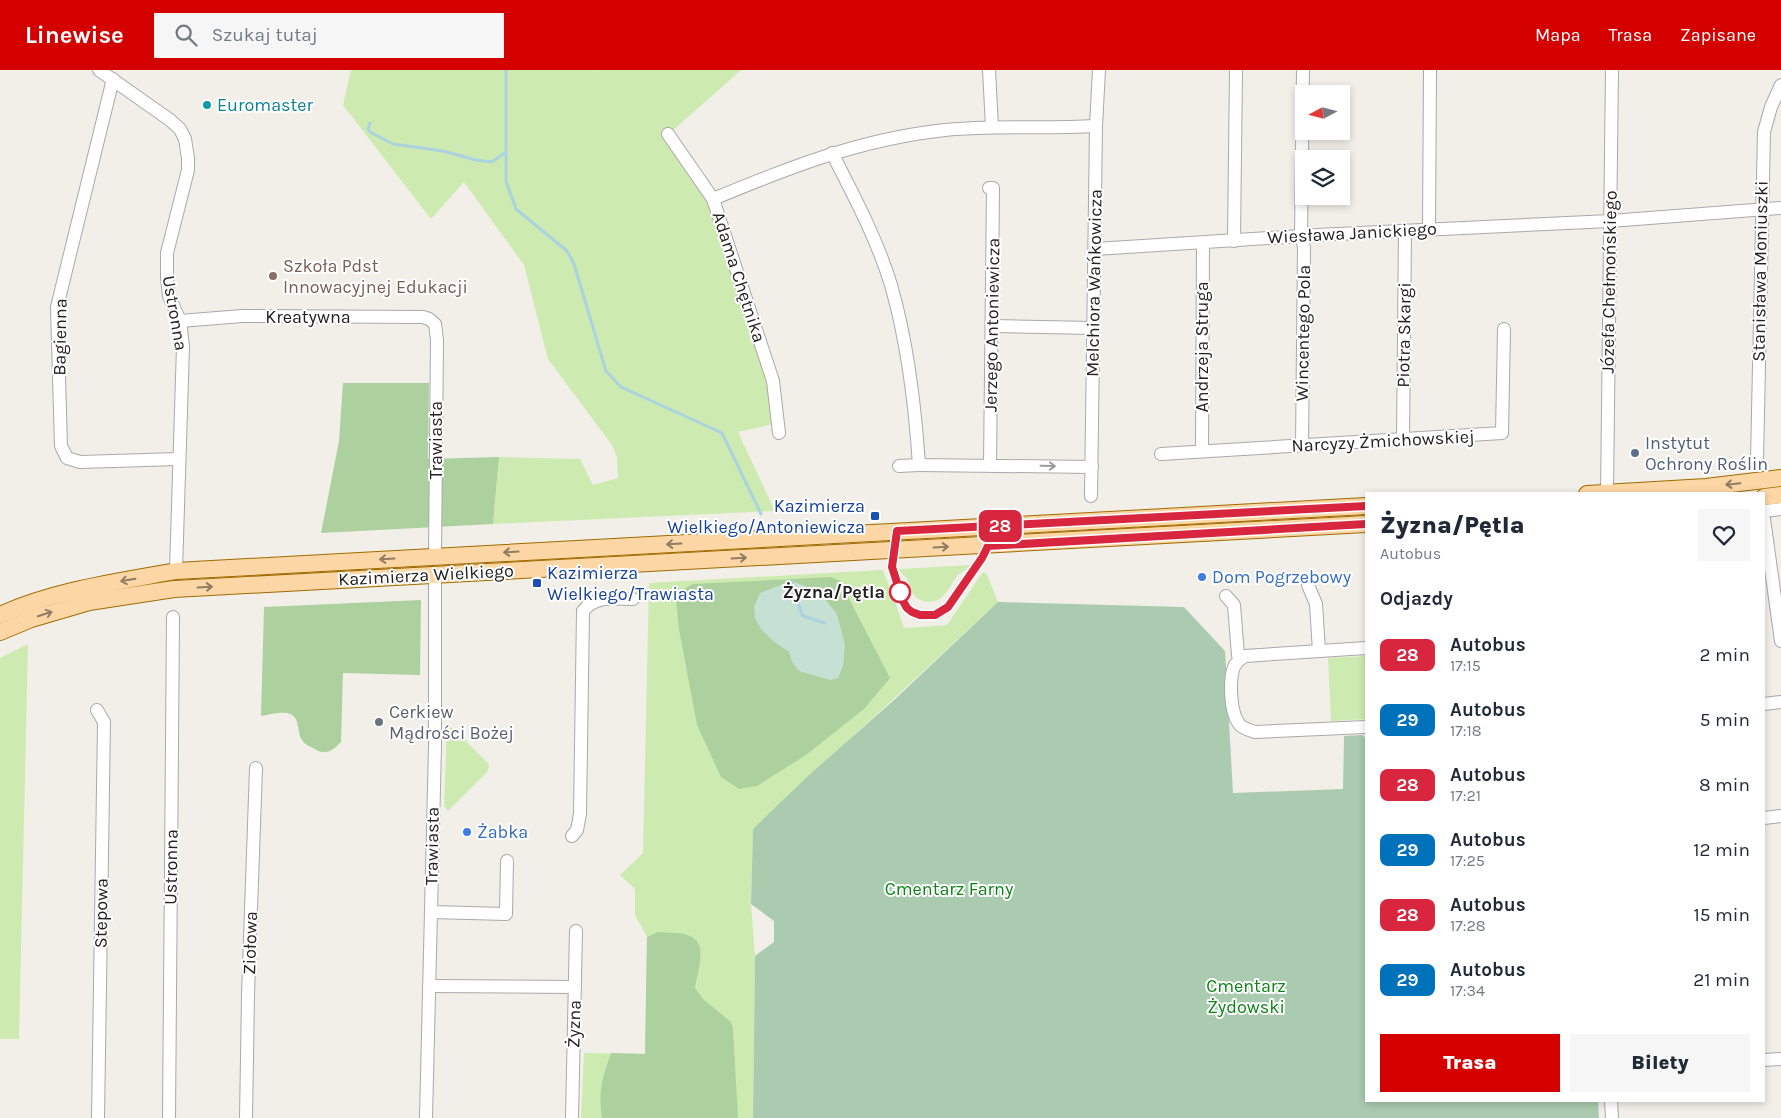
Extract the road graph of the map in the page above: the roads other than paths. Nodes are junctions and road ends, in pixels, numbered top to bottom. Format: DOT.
graph roads {
  1 [pos="99,70"];
  2 [pos="989,70"];
  3 [pos="1099,70"];
  4 [pos="1236,70"];
  5 [pos="1303,70"];
  6 [pos="1430,70"];
  7 [pos="1612,70"];
  8 [pos="113,79"];
  9 [pos="1781,85"];
  10 [pos="992,126"];
  11 [pos="1096,126"];
  12 [pos="668,134"];
  13 [pos="832,153"];
  14 [pos="989,188"];
  15 [pos="714,199"];
  16 [pos="1781,208"];
  17 [pos="1761,210"];
  18 [pos="1610,221"];
  19 [pos="1429,229"];
  20 [pos="1405,230"];
  21 [pos="1301,236"];
  22 [pos="1234,241"];
  23 [pos="1203,243"];
  24 [pos="1095,249"];
  25 [pos="180,321"];
  26 [pos="435,324"];
  27 [pos="992,326"];
  28 [pos="1094,328"];
  29 [pos="1504,330"];
  30 [pos="779,432"];
  31 [pos="1403,440"];
  32 [pos="1302,446"];
  33 [pos="1202,451"];
  34 [pos="1161,454"];
  35 [pos="178,459"];
  36 [pos="1757,460"];
  37 [pos="919,465"];
  38 [pos="990,465"];
  39 [pos="899,466"];
  40 [pos="1092,467"];
  41 [pos="1781,478"];
  42 [pos="1607,492"];
  43 [pos="1624,492"];
  44 [pos="1781,495"];
  45 [pos="1092,496"];
  46 [pos="1765,497"];
  47 [pos="1365,506"];
  48 [pos="1781,509"];
  49 [pos="1765,512"];
  50 [pos="1365,524"];
  51 [pos="1765,526"];
  52 [pos="897,531"];
  53 [pos="568,549"];
  54 [pos="893,550"];
  55 [pos="436,556"];
  56 [pos="568,567"];
  57 [pos="176,571"];
  58 [pos="435,574"];
  59 [pos="1308,585"];
  60 [pos="1226,596"];
  61 [pos="633,598"];
  62 [pos="0,615"];
  63 [pos="174,617"];
  64 [pos="0,632"];
  65 [pos="1781,641"];
  66 [pos="1365,648"];
  67 [pos="1319,651"];
  68 [pos="1240,659"];
  69 [pos="1781,702"];
  70 [pos="1765,704"];
  71 [pos="98,710"];
  72 [pos="1365,727"];
  73 [pos="256,768"];
  74 [pos="1781,816"];
  75 [pos="1765,818"];
  76 [pos="572,836"];
  77 [pos="507,861"];
  78 [pos="431,912"];
  79 [pos="576,931"];
  80 [pos="429,986"];
  81 [pos="575,987"];
  82 [pos="1781,1059"];
  83 [pos="1765,1060"];
  84 [pos="1612,1102"];
  85 [pos="98,1118"];
  86 [pos="169,1118"];
  87 [pos="246,1118"];
  88 [pos="426,1118"];
  89 [pos="572,1118"];
  90 [pos="1612,1118"];
  1 -- 8 [label="street, Ustronna"];
  2 -- 10 [label="street"];
  3 -- 11 [label="street, Melchiora Wańkowicza"];
  4 -- 22 [label="street"];
  5 -- 21 [label="street, Wincentego Pola"];
  6 -- 19 [label="street"];
  7 -- 18 [label="street, Józefa Chełmońskiego"];
  8 -- 25 [label="street, Ustronna"];
  8 -- 35 [label="street, Bagienna"];
  9 -- 17 [label="street, Stanisława Moniuszki"];
  10 -- 11 [label="street"];
  10 -- 13 [label="street"];
  11 -- 24 [label="street, Melchiora Wańkowicza"];
  12 -- 15 [label="street, Adama Chętnika"];
  13 -- 15 [label="street"];
  13 -- 37 [label="street"];
  14 -- 27 [label="street, Jerzego Antoniewicza"];
  15 -- 30 [label="street, Adama Chętnika"];
  16 -- 17 [label="street, Wiesława Janickiego"];
  17 -- 18 [label="street, Wiesława Janickiego"];
  17 -- 36 [label="street, Stanisława Moniuszki"];
  18 -- 19 [label="street, Wiesława Janickiego"];
  18 -- 42 [label="street, Józefa Chełmońskiego"];
  19 -- 20 [label="street, Wiesława Janickiego"];
  20 -- 21 [label="street, Wiesława Janickiego"];
  20 -- 31 [label="street, Piotra Skargi"];
  21 -- 22 [label="street, Wiesława Janickiego"];
  21 -- 32 [label="street, Wincentego Pola"];
  22 -- 23 [label="street, Wiesława Janickiego"];
  23 -- 24 [label="street, Wiesława Janickiego"];
  23 -- 33 [label="street, Andrzeja Struga"];
  24 -- 28 [label="street, Melchiora Wańkowicza"];
  25 -- 26 [label="street, Kreatywna"];
  25 -- 35 [label="street, Ustronna"];
  26 -- 55 [label="street, Trawiasta"];
  27 -- 28 [label="street"];
  27 -- 38 [label="street, Jerzego Antoniewicza"];
  28 -- 40 [label="street, Melchiora Wańkowicza"];
  29 -- 31 [label="street, Narcyzy Żmichowskiej"];
  31 -- 32 [label="street, Narcyzy Żmichowskiej"];
  32 -- 33 [label="street, Narcyzy Żmichowskiej"];
  33 -- 34 [label="street, Narcyzy Żmichowskiej"];
  35 -- 57 [label="street, Ustronna"];
  37 -- 38 [label="street"];
  37 -- 39 [label="street"];
  38 -- 40 [label="street, one-way"];
  40 -- 45 [label="street, Melchiora Wańkowicza"];
  41 -- 43 [label="main road, one-way"];
  44 -- 46 [label="main road"];
  47 -- 52 [label="main road, Kazimierza Wielkiego"];
  48 -- 49 [label="street"];
  54 -- 50 [label="main road, Kazimierza Wielkiego, one-way"];
  51 -- 65 [label="street"];
  52 -- 53 [label="main road, Kazimierza Wielkiego, one-way"];
  52 -- 54 [label="main road"];
  53 -- 55 [label="main road, Kazimierza Wielkiego, one-way"];
  53 -- 56 [label="main road"];
  56 -- 54 [label="main road, Kazimierza Wielkiego, one-way"];
  55 -- 57 [label="main road, Kazimierza Wielkiego, one-way"];
  56 -- 58 [label="main road, Kazimierza Wielkiego"];
  57 -- 62 [label="main road, Kazimierza Wielkiego, one-way"];
  64 -- 58 [label="main road, Kazimierza Wielkiego, one-way"];
  58 -- 78 [label="street, Trawiasta"];
  59 -- 67 [label="street"];
  60 -- 68 [label="street"];
  61 -- 76 [label="street"];
  63 -- 86 [label="street, Ustronna"];
  66 -- 67 [label="street"];
  67 -- 68 [label="street"];
  68 -- 72 [label="street"];
  69 -- 70 [label="street"];
  71 -- 85 [label="street, Stepowa"];
  73 -- 87 [label="street, Ziołowa"];
  74 -- 75 [label="street"];
  77 -- 78 [label="street"];
  78 -- 80 [label="street, Trawiasta"];
  79 -- 81 [label="street, Żyzna"];
  80 -- 81 [label="street"];
  80 -- 88 [label="street, Trawiasta"];
  81 -- 89 [label="street, Żyzna"];
  82 -- 83 [label="street"];
  84 -- 90 [label="street"];
}
